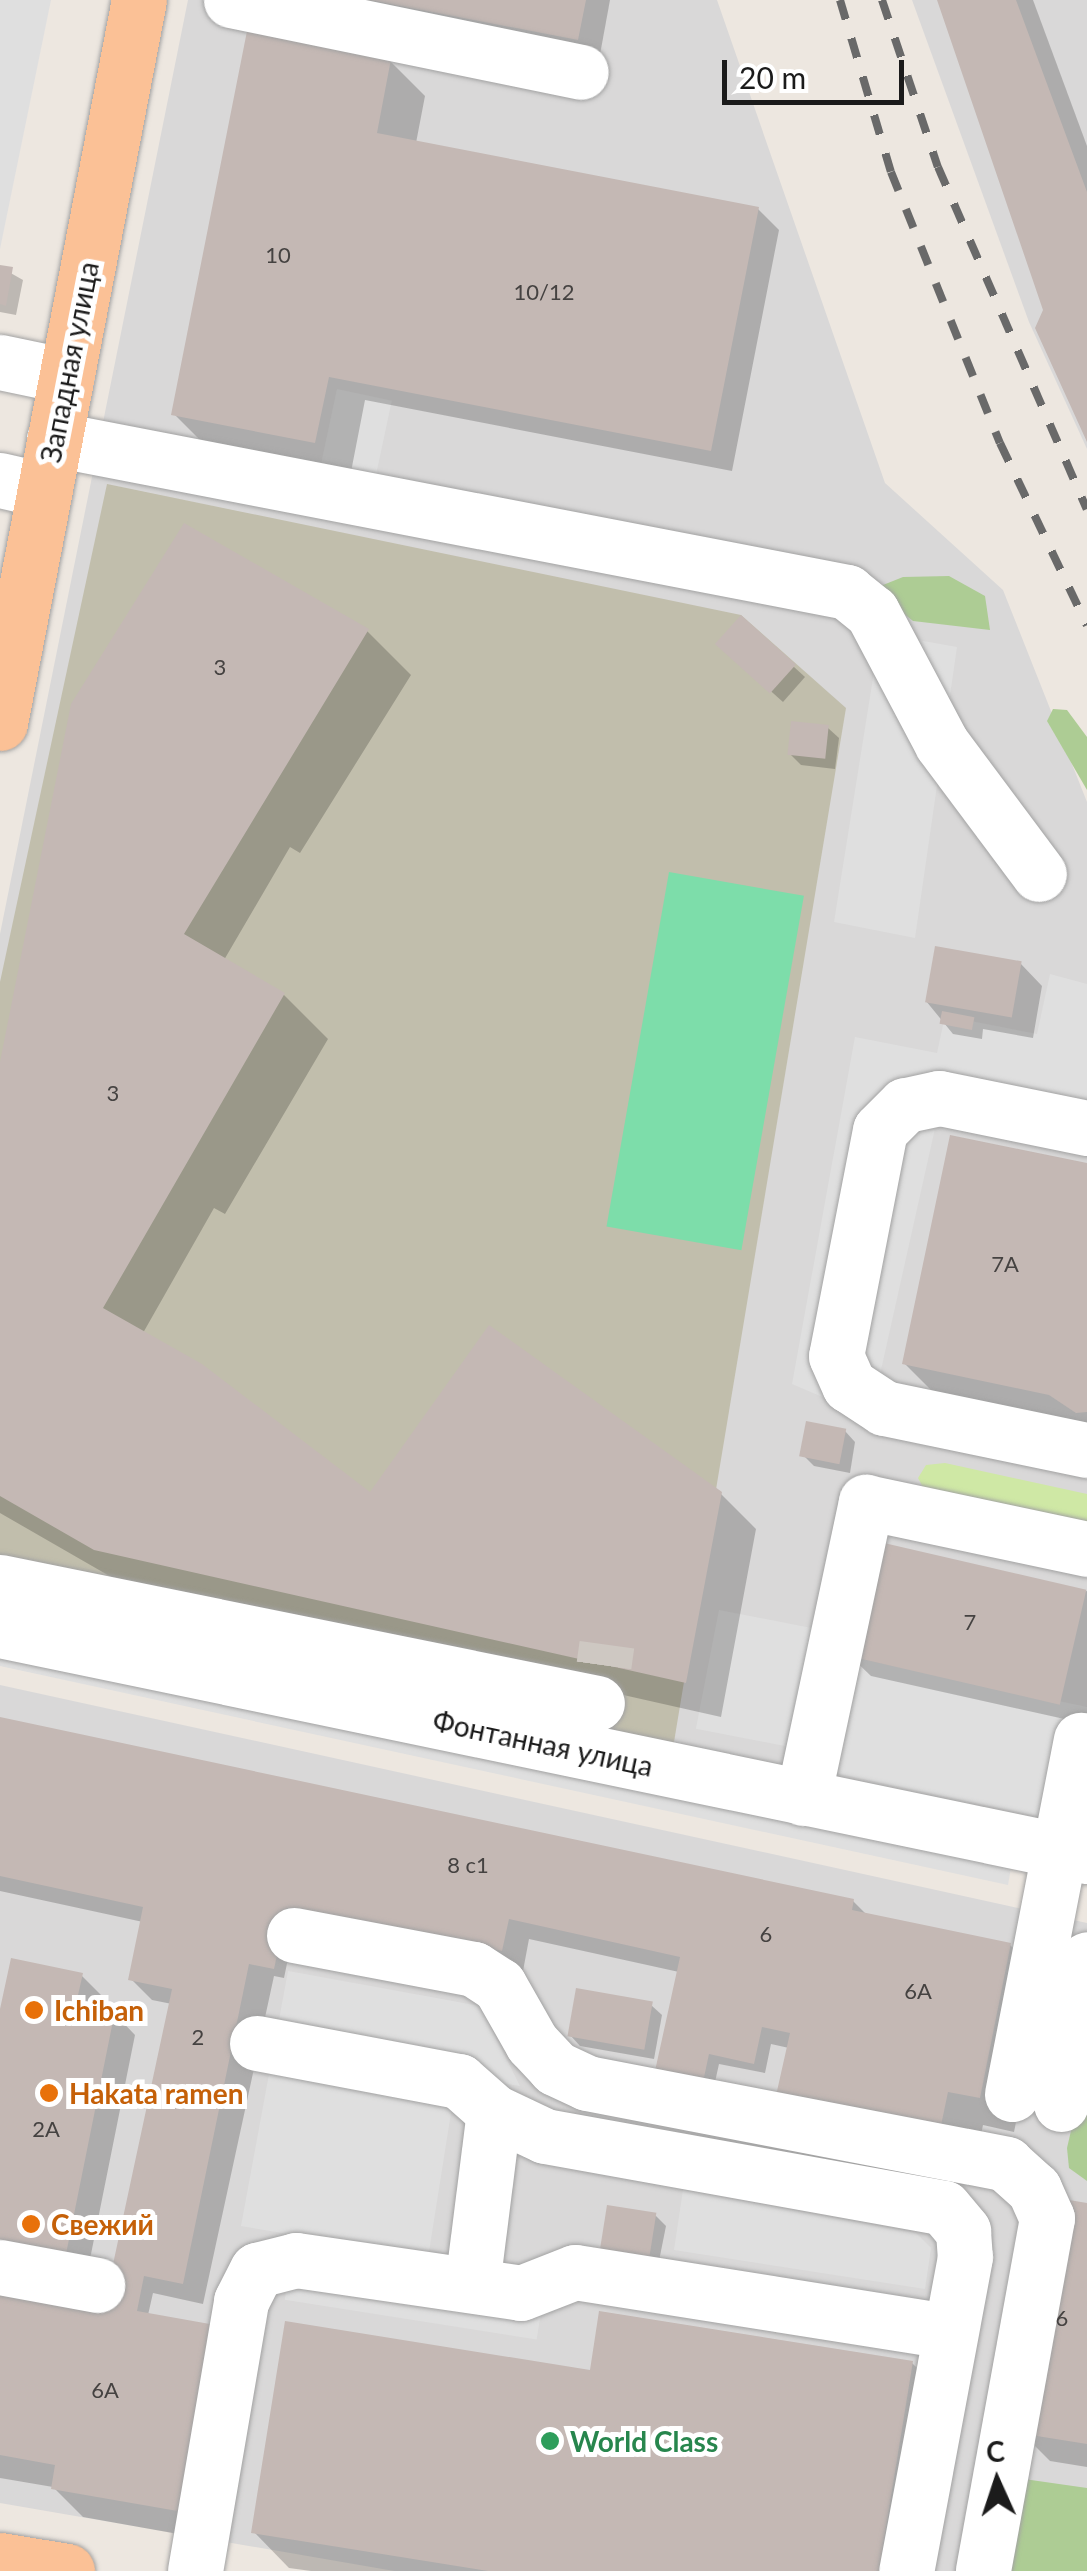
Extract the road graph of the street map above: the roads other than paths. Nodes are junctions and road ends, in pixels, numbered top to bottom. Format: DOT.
graph roads {
  1 [pos="140,0"];
  2 [pos="238,1"];
  3 [pos="582,72"];
  4 [pos="0,362"];
  5 [pos="67,376"];
  6 [pos="33,470"];
  7 [pos="7,649"];
  8 [pos="0,723"];
  9 [pos="1039,874"];
  10 [pos="1087,1128"];
  11 [pos="1087,1450"];
  12 [pos="1087,1549"];
  13 [pos="0,1582"];
  14 [pos="0,1630"];
  15 [pos="596,1707"];
  16 [pos="1081,1740"];
  17 [pos="802,1798"];
  18 [pos="1073,1854"];
  19 [pos="294,1936"];
  20 [pos="1087,1958"];
  21 [pos="257,2043"];
  22 [pos="494,2112"];
  23 [pos="0,2267"];
  24 [pos="98,2285"];
  25 [pos="472,2285"];
  26 [pos="948,2332"];
  27 [pos="7,2564"];
  28 [pos="67,2571"];
  29 [pos="196,2571"];
  30 [pos="906,2571"];
  31 [pos="984,2571"];
  1 -- 5 [label="main road, Западная улица"];
  2 -- 3 [label="street"];
  4 -- 5 [label="street"];
  5 -- 6 [label="main road, Западная улица"];
  6 -- 7 [label="main road, Западная улица"];
  6 -- 9 [label="street"];
  7 -- 8 [label="main road, Западная улица"];
  10 -- 11 [label="street"];
  12 -- 17 [label="street"];
  13 -- 15 [label="street"];
  14 -- 15 [label="street, Фонтанная улица"];
  15 -- 17 [label="street, Фонтанная улица"];
  16 -- 18 [label="street"];
  17 -- 18 [label="street, Фонтанная улица"];
  18 -- 20 [label="street"];
  19 -- 31 [label="street"];
  21 -- 22 [label="street"];
  22 -- 25 [label="street"];
  22 -- 26 [label="street"];
  23 -- 24 [label="street"];
  25 -- 26 [label="street"];
  25 -- 29 [label="street"];
  26 -- 30 [label="street"];
  27 -- 28 [label="main road"];
}
